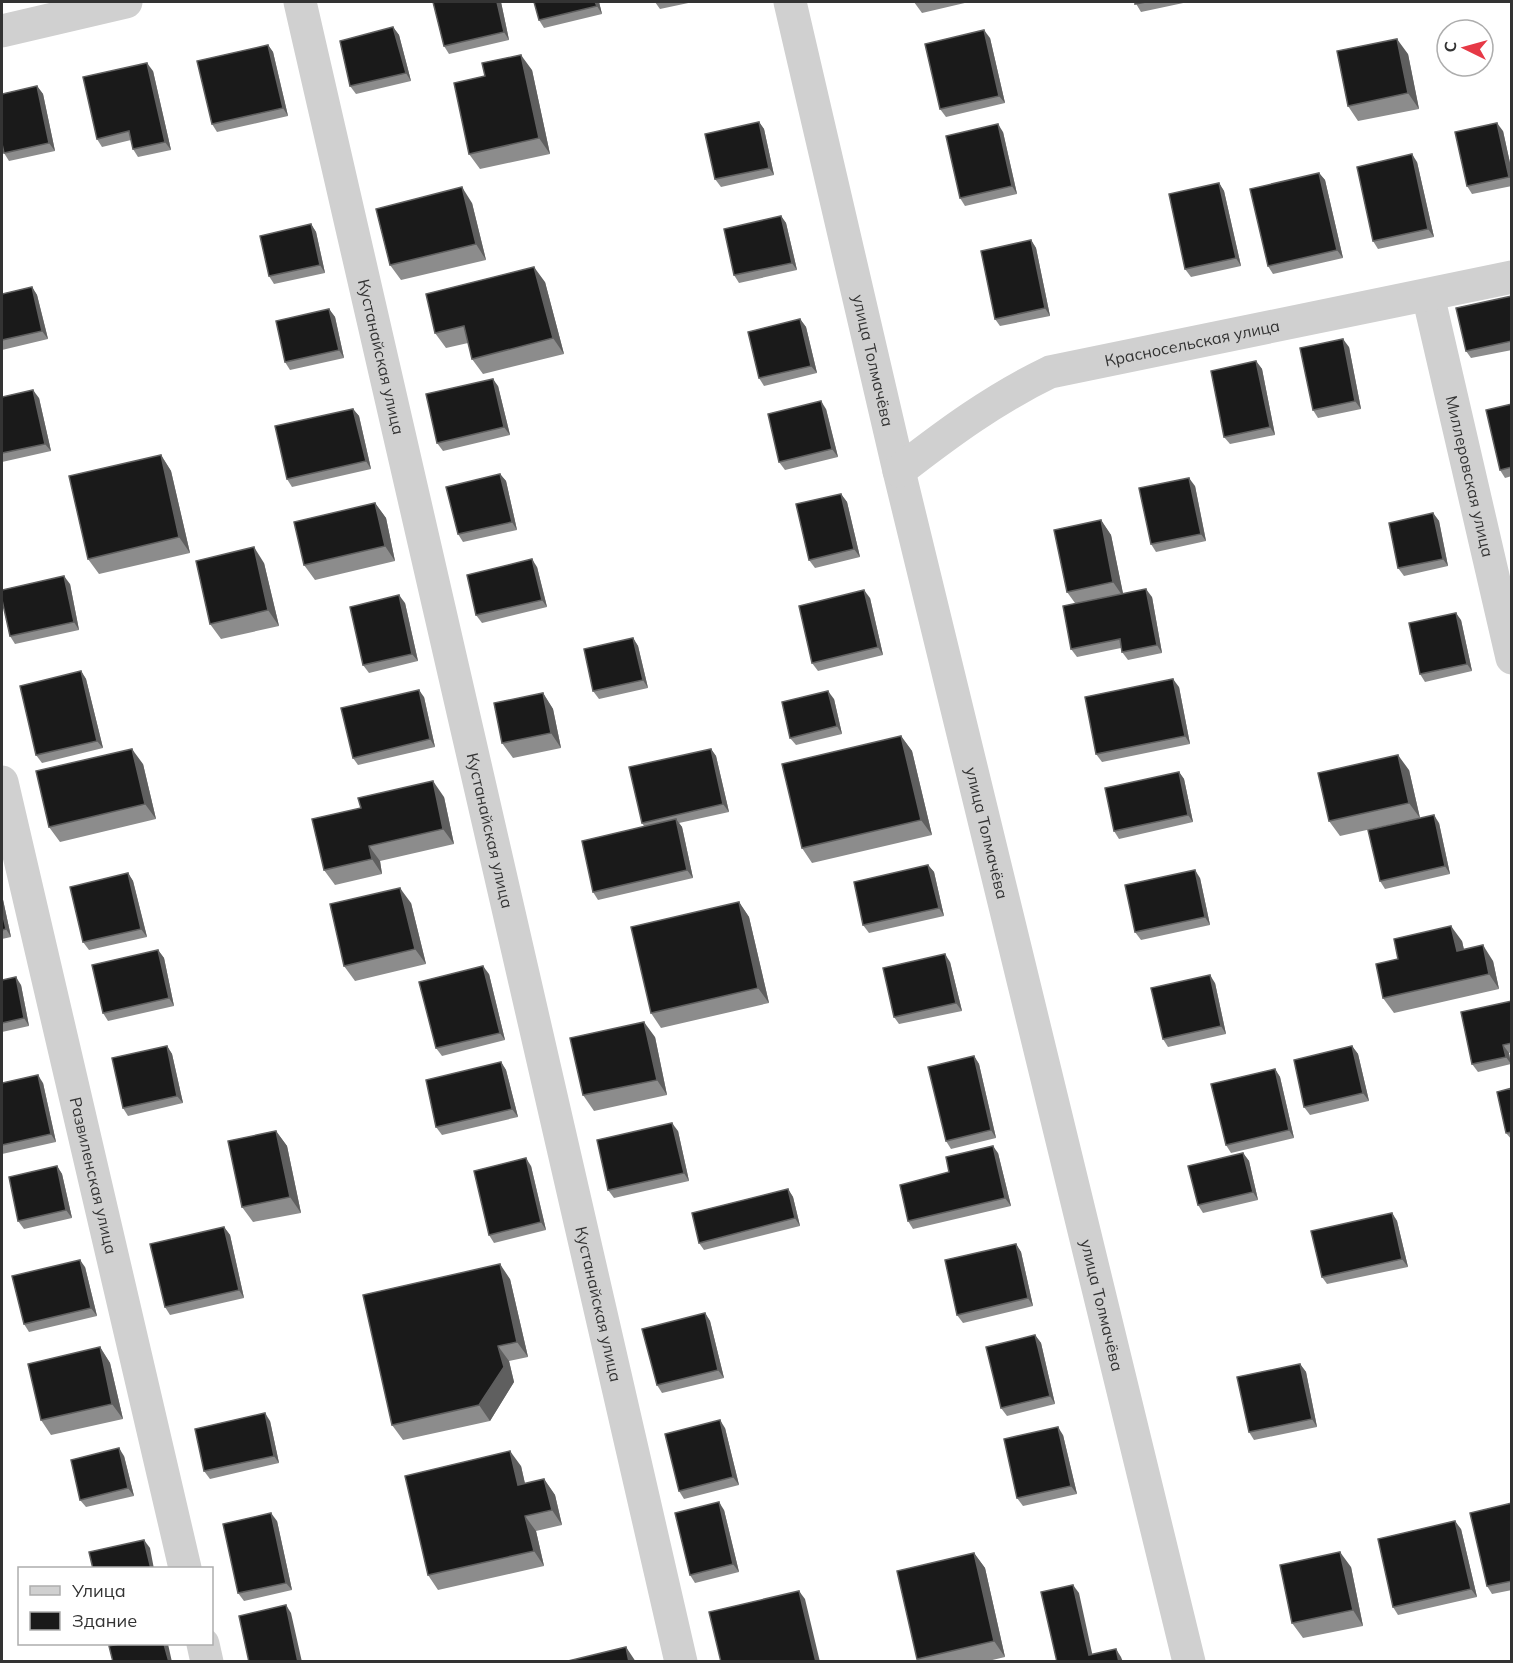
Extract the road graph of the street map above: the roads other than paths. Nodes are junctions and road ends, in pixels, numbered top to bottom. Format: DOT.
graph roads {
  1 [pos="126,2"];
  2 [pos="300,2"];
  3 [pos="790,2"];
  4 [pos="2,31"];
  5 [pos="1512,277"];
  6 [pos="1428,295"];
  7 [pos="899,471"];
  8 [pos="1512,658"];
  9 [pos="2,782"];
  10 [pos="185,1567"];
  11 [pos="203,1645"];
  12 [pos="207,1662"];
  13 [pos="681,1662"];
  14 [pos="1190,1662"];
  1 -- 4 [label="street"];
  2 -- 13 [label="street, Кустанайская улица"];
  3 -- 7 [label="street, улица Толмачёва"];
  5 -- 6 [label="street, Красносельская улица"];
  6 -- 7 [label="street, Красносельская улица"];
  6 -- 8 [label="street, Миллеровская улица"];
  7 -- 14 [label="street, улица Толмачёва"];
  9 -- 10 [label="street, Развиленская улица"];
  11 -- 12 [label="street"];
}
